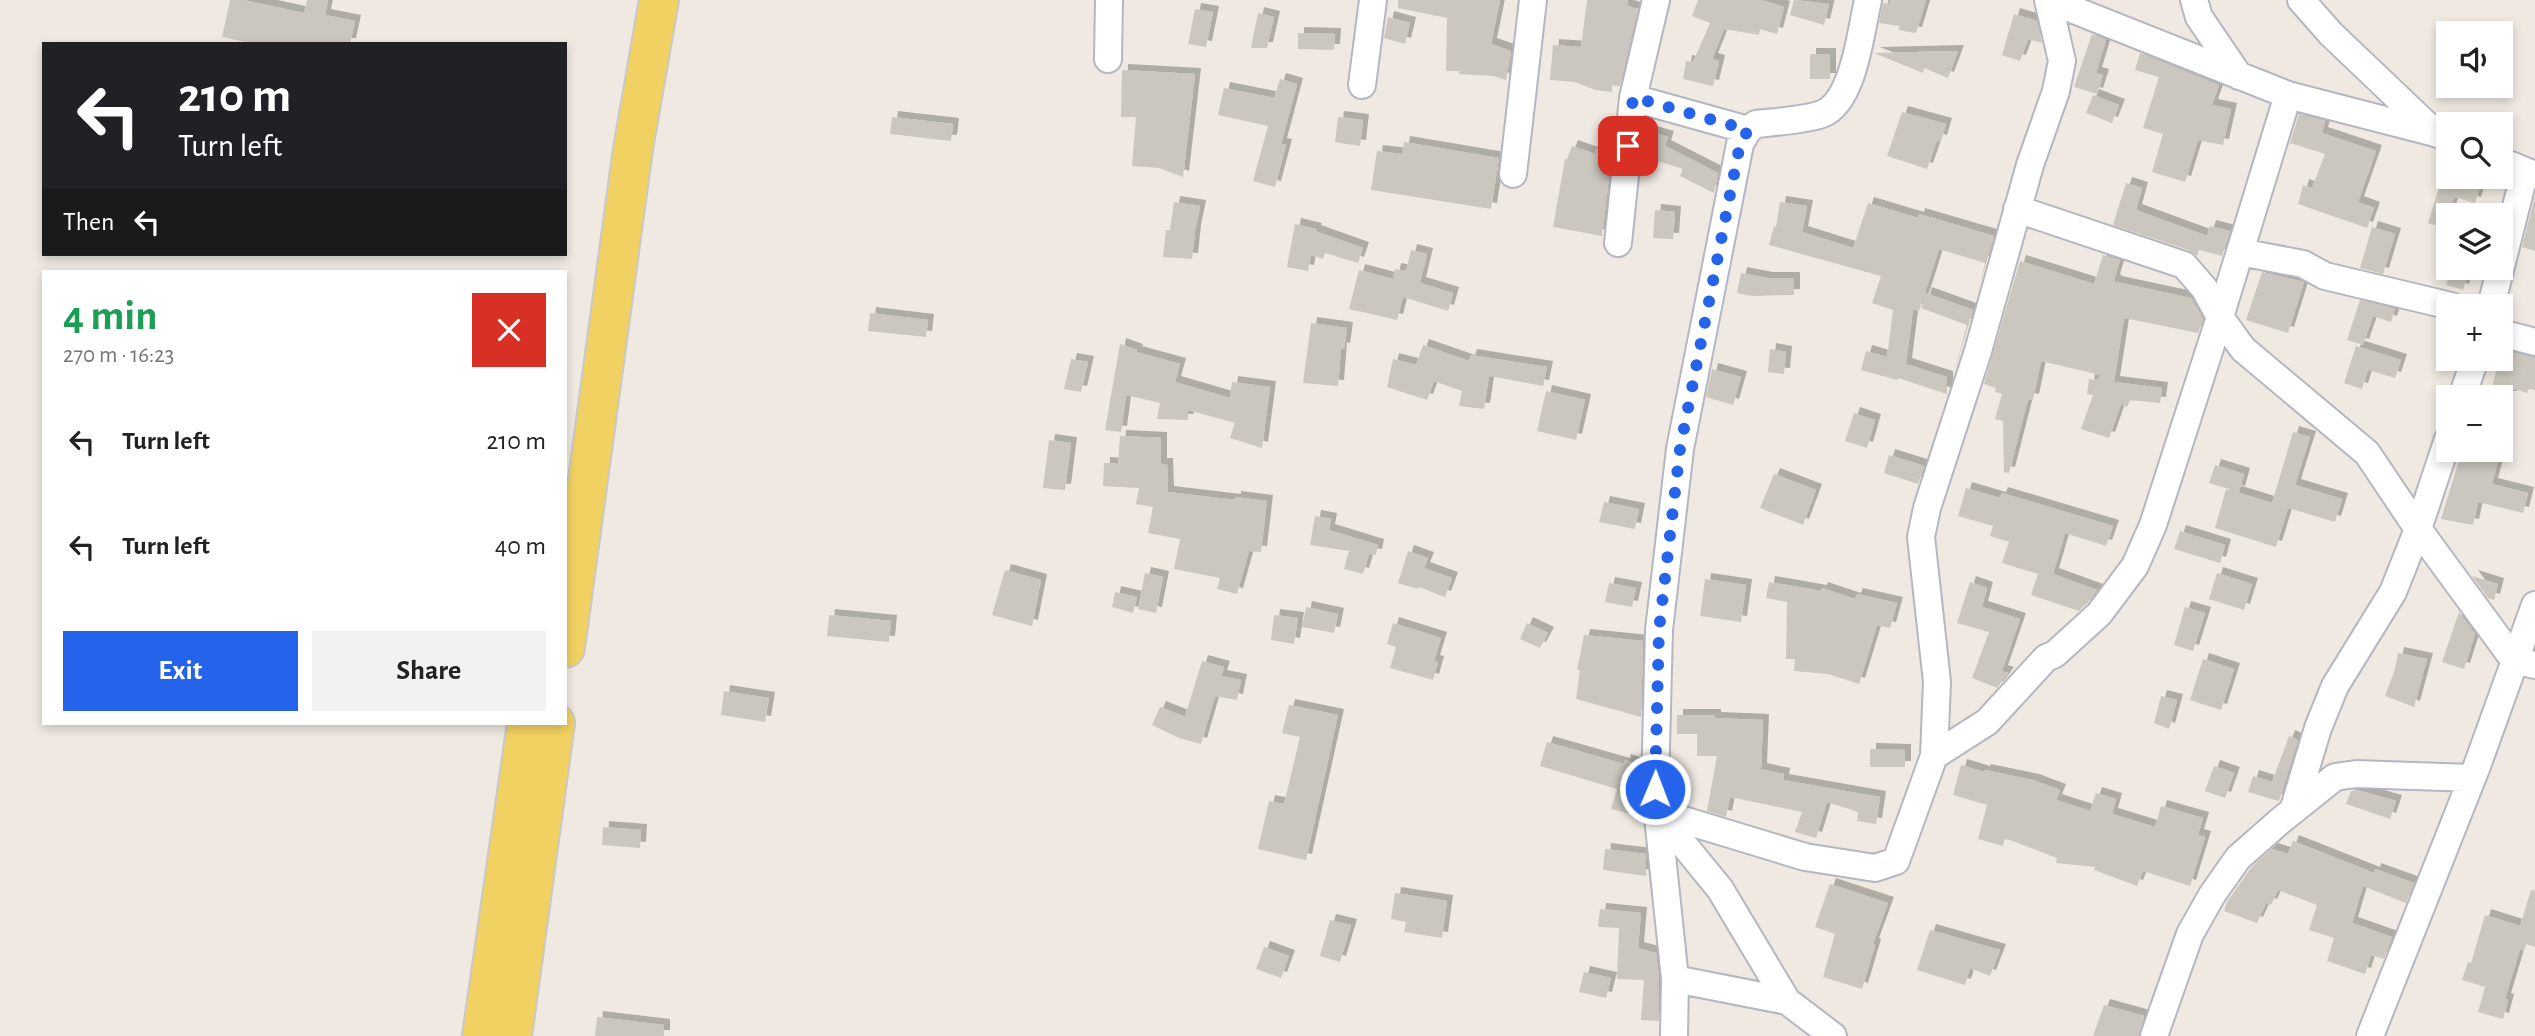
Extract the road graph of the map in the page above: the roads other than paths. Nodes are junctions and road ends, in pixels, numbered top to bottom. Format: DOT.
graph roads {
  1 [pos="636,0"];
  2 [pos="659,0"];
  3 [pos="1109,0"];
  4 [pos="1373,0"];
  5 [pos="1533,0"];
  6 [pos="1656,0"];
  7 [pos="1868,0"];
  8 [pos="2048,0"];
  9 [pos="2194,0"];
  10 [pos="2301,0"];
  11 [pos="1108,59"];
  12 [pos="2239,76"];
  13 [pos="1362,85"];
  14 [pos="2288,95"];
  15 [pos="1633,97"];
  16 [pos="1748,130"];
  17 [pos="2436,130"];
  18 [pos="2436,134"];
  19 [pos="2513,166"];
  20 [pos="2530,173"];
  21 [pos="1513,174"];
  22 [pos="2017,209"];
  23 [pos="1618,243"];
  24 [pos="2240,251"];
  25 [pos="2495,294"];
  26 [pos="2436,302"];
  27 [pos="2220,317"];
  28 [pos="2513,336"];
  29 [pos="2535,342"];
  30 [pos="567,446"];
  31 [pos="2440,462"];
  32 [pos="2418,529"];
  33 [pos="2535,605"];
  34 [pos="567,633"];
  35 [pos="2525,663"];
  36 [pos="527,725"];
  37 [pos="555,725"];
  38 [pos="1934,756"];
  39 [pos="2472,778"];
  40 [pos="2292,811"];
  41 [pos="1657,813"];
  42 [pos="1675,979"];
  43 [pos="1787,1001"];
  44 [pos="482,1036"];
  45 [pos="512,1036"];
  46 [pos="1674,1036"];
  47 [pos="1833,1036"];
  48 [pos="2154,1036"];
  49 [pos="2370,1036"];
  1 -- 30 [label="main road"];
  2 -- 34 [label="main road"];
  3 -- 11 [label="street"];
  4 -- 13 [label="street"];
  5 -- 21 [label="street"];
  6 -- 15 [label="street"];
  7 -- 16 [label="street"];
  8 -- 12 [label="street"];
  8 -- 22 [label="street"];
  9 -- 12 [label="street"];
  10 -- 17 [label="street"];
  12 -- 14 [label="street"];
  14 -- 18 [label="street"];
  14 -- 24 [label="street"];
  15 -- 16 [label="street"];
  15 -- 23 [label="street"];
  16 -- 41 [label="street"];
  19 -- 20 [label="street"];
  20 -- 25 [label="street"];
  22 -- 27 [label="street"];
  22 -- 38 [label="street"];
  24 -- 26 [label="street"];
  24 -- 27 [label="street"];
  27 -- 32 [label="street"];
  27 -- 38 [label="street"];
  28 -- 29 [label="street"];
  31 -- 32 [label="street"];
  32 -- 35 [label="street"];
  32 -- 40 [label="street"];
  33 -- 35 [label="street"];
  35 -- 39 [label="street"];
  36 -- 44 [label="main road"];
  37 -- 45 [label="main road"];
  38 -- 41 [label="street"];
  39 -- 40 [label="street"];
  39 -- 49 [label="street"];
  40 -- 48 [label="street"];
  41 -- 42 [label="street"];
  41 -- 43 [label="street"];
  42 -- 43 [label="street"];
  42 -- 46 [label="street"];
  43 -- 47 [label="street"];
}
